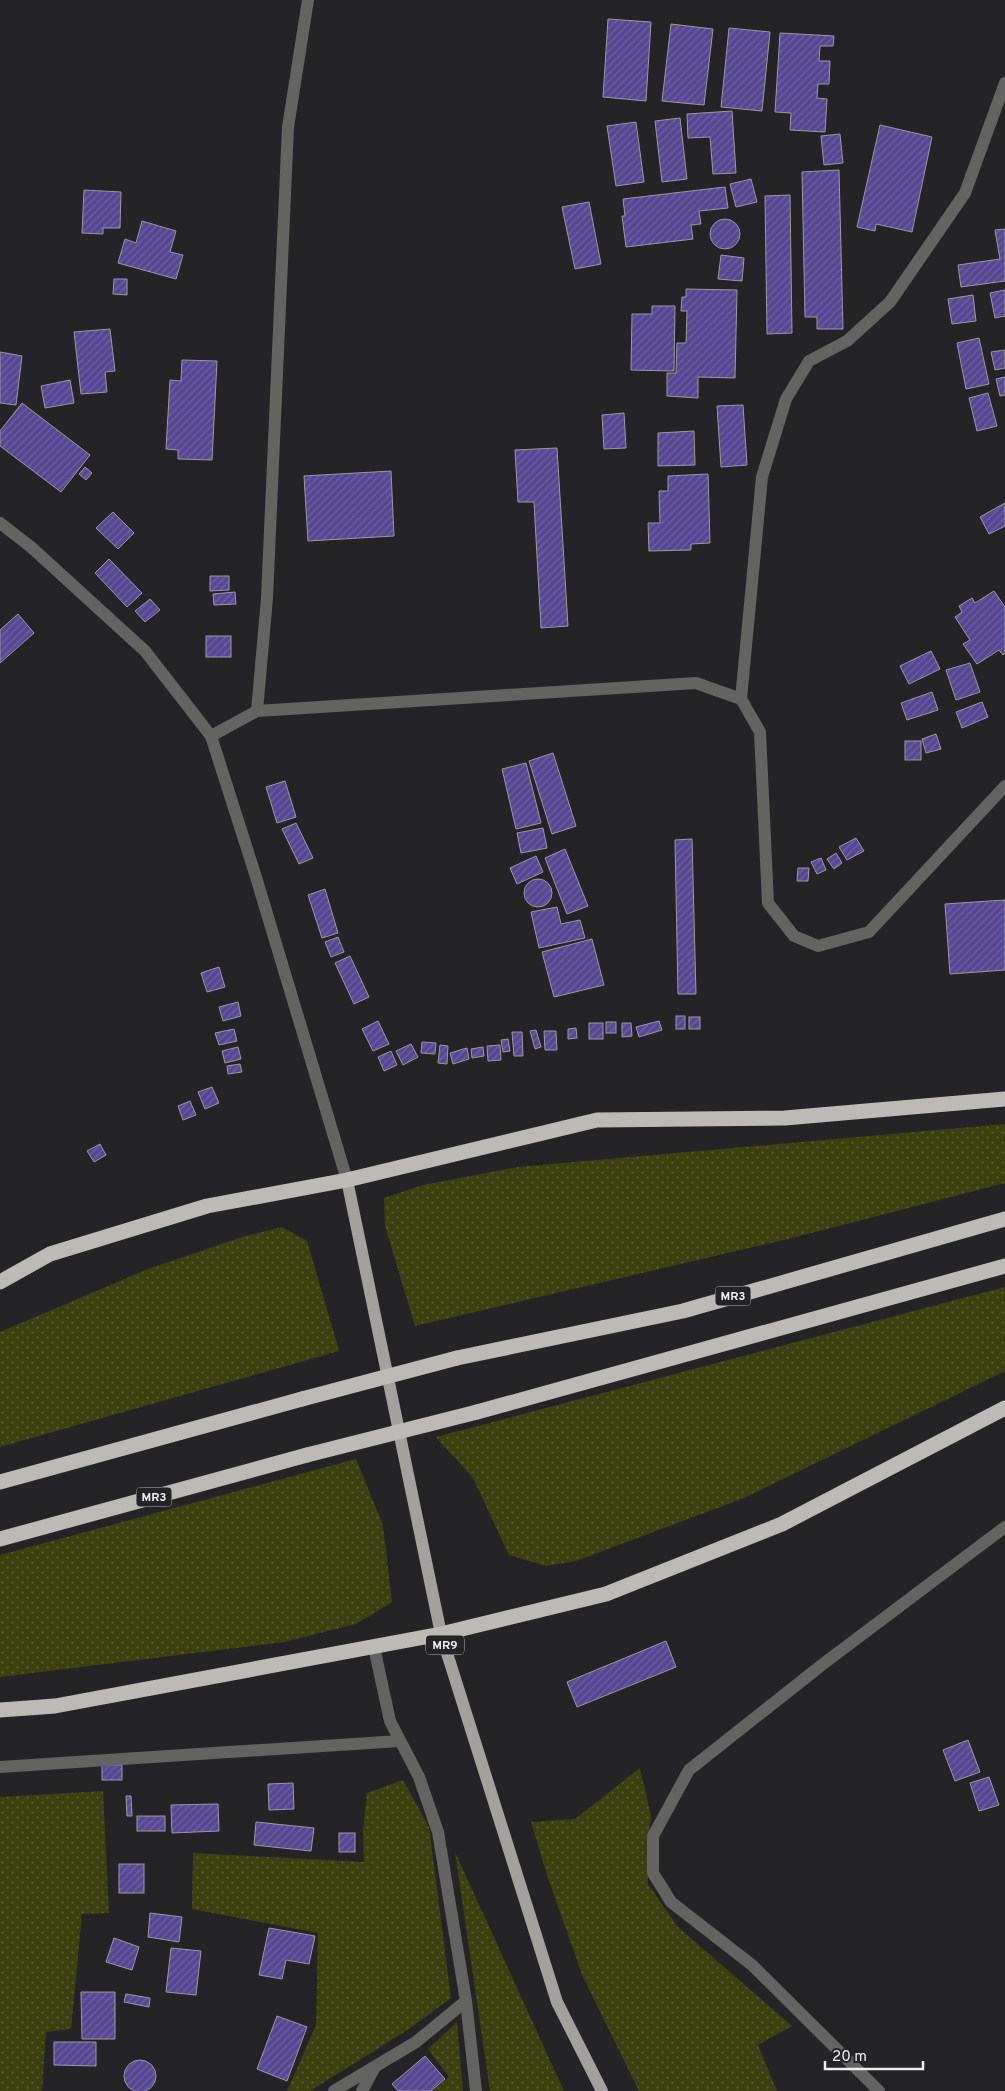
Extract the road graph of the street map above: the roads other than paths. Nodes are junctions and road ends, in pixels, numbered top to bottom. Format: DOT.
graph roads {
  1 [pos="308,0"];
  2 [pos="1005,83"];
  3 [pos="0,523"];
  4 [pos="741,699"];
  5 [pos="257,711"];
  6 [pos="211,736"];
  7 [pos="1005,786"];
  8 [pos="1005,1099"];
  9 [pos="347,1180"];
  10 [pos="1005,1219"];
  11 [pos="1005,1266"];
  12 [pos="0,1282"];
  13 [pos="1005,1408"];
  14 [pos="0,1482"];
  15 [pos="1005,1527"];
  16 [pos="0,1539"];
  17 [pos="441,1634"];
  18 [pos="374,1647"];
  19 [pos="0,1710"];
  20 [pos="400,1741"];
  21 [pos="0,1767"];
  22 [pos="466,2001"];
  23 [pos="375,2066"];
  24 [pos="334,2091"];
  25 [pos="362,2091"];
  26 [pos="476,2091"];
  27 [pos="602,2091"];
  28 [pos="879,2091"];
  1 -- 5 [label="street"];
  2 -- 4 [label="street"];
  3 -- 6 [label="street"];
  4 -- 5 [label="street"];
  4 -- 7 [label="street"];
  5 -- 6 [label="street"];
  6 -- 9 [label="street"];
  8 -- 9 [label="highway"];
  9 -- 12 [label="highway"];
  9 -- 17 [label="main road, MR9"];
  10 -- 14 [label="highway, MR3, bridge"];
  11 -- 16 [label="highway, MR3, bridge"];
  13 -- 17 [label="highway"];
  15 -- 28 [label="street"];
  17 -- 18 [label="highway"];
  17 -- 27 [label="main road, MR9"];
  18 -- 19 [label="highway"];
  18 -- 20 [label="street"];
  20 -- 21 [label="street"];
  20 -- 22 [label="street"];
  22 -- 23 [label="street"];
  22 -- 26 [label="street"];
  23 -- 24 [label="street"];
  23 -- 25 [label="street"];
}
